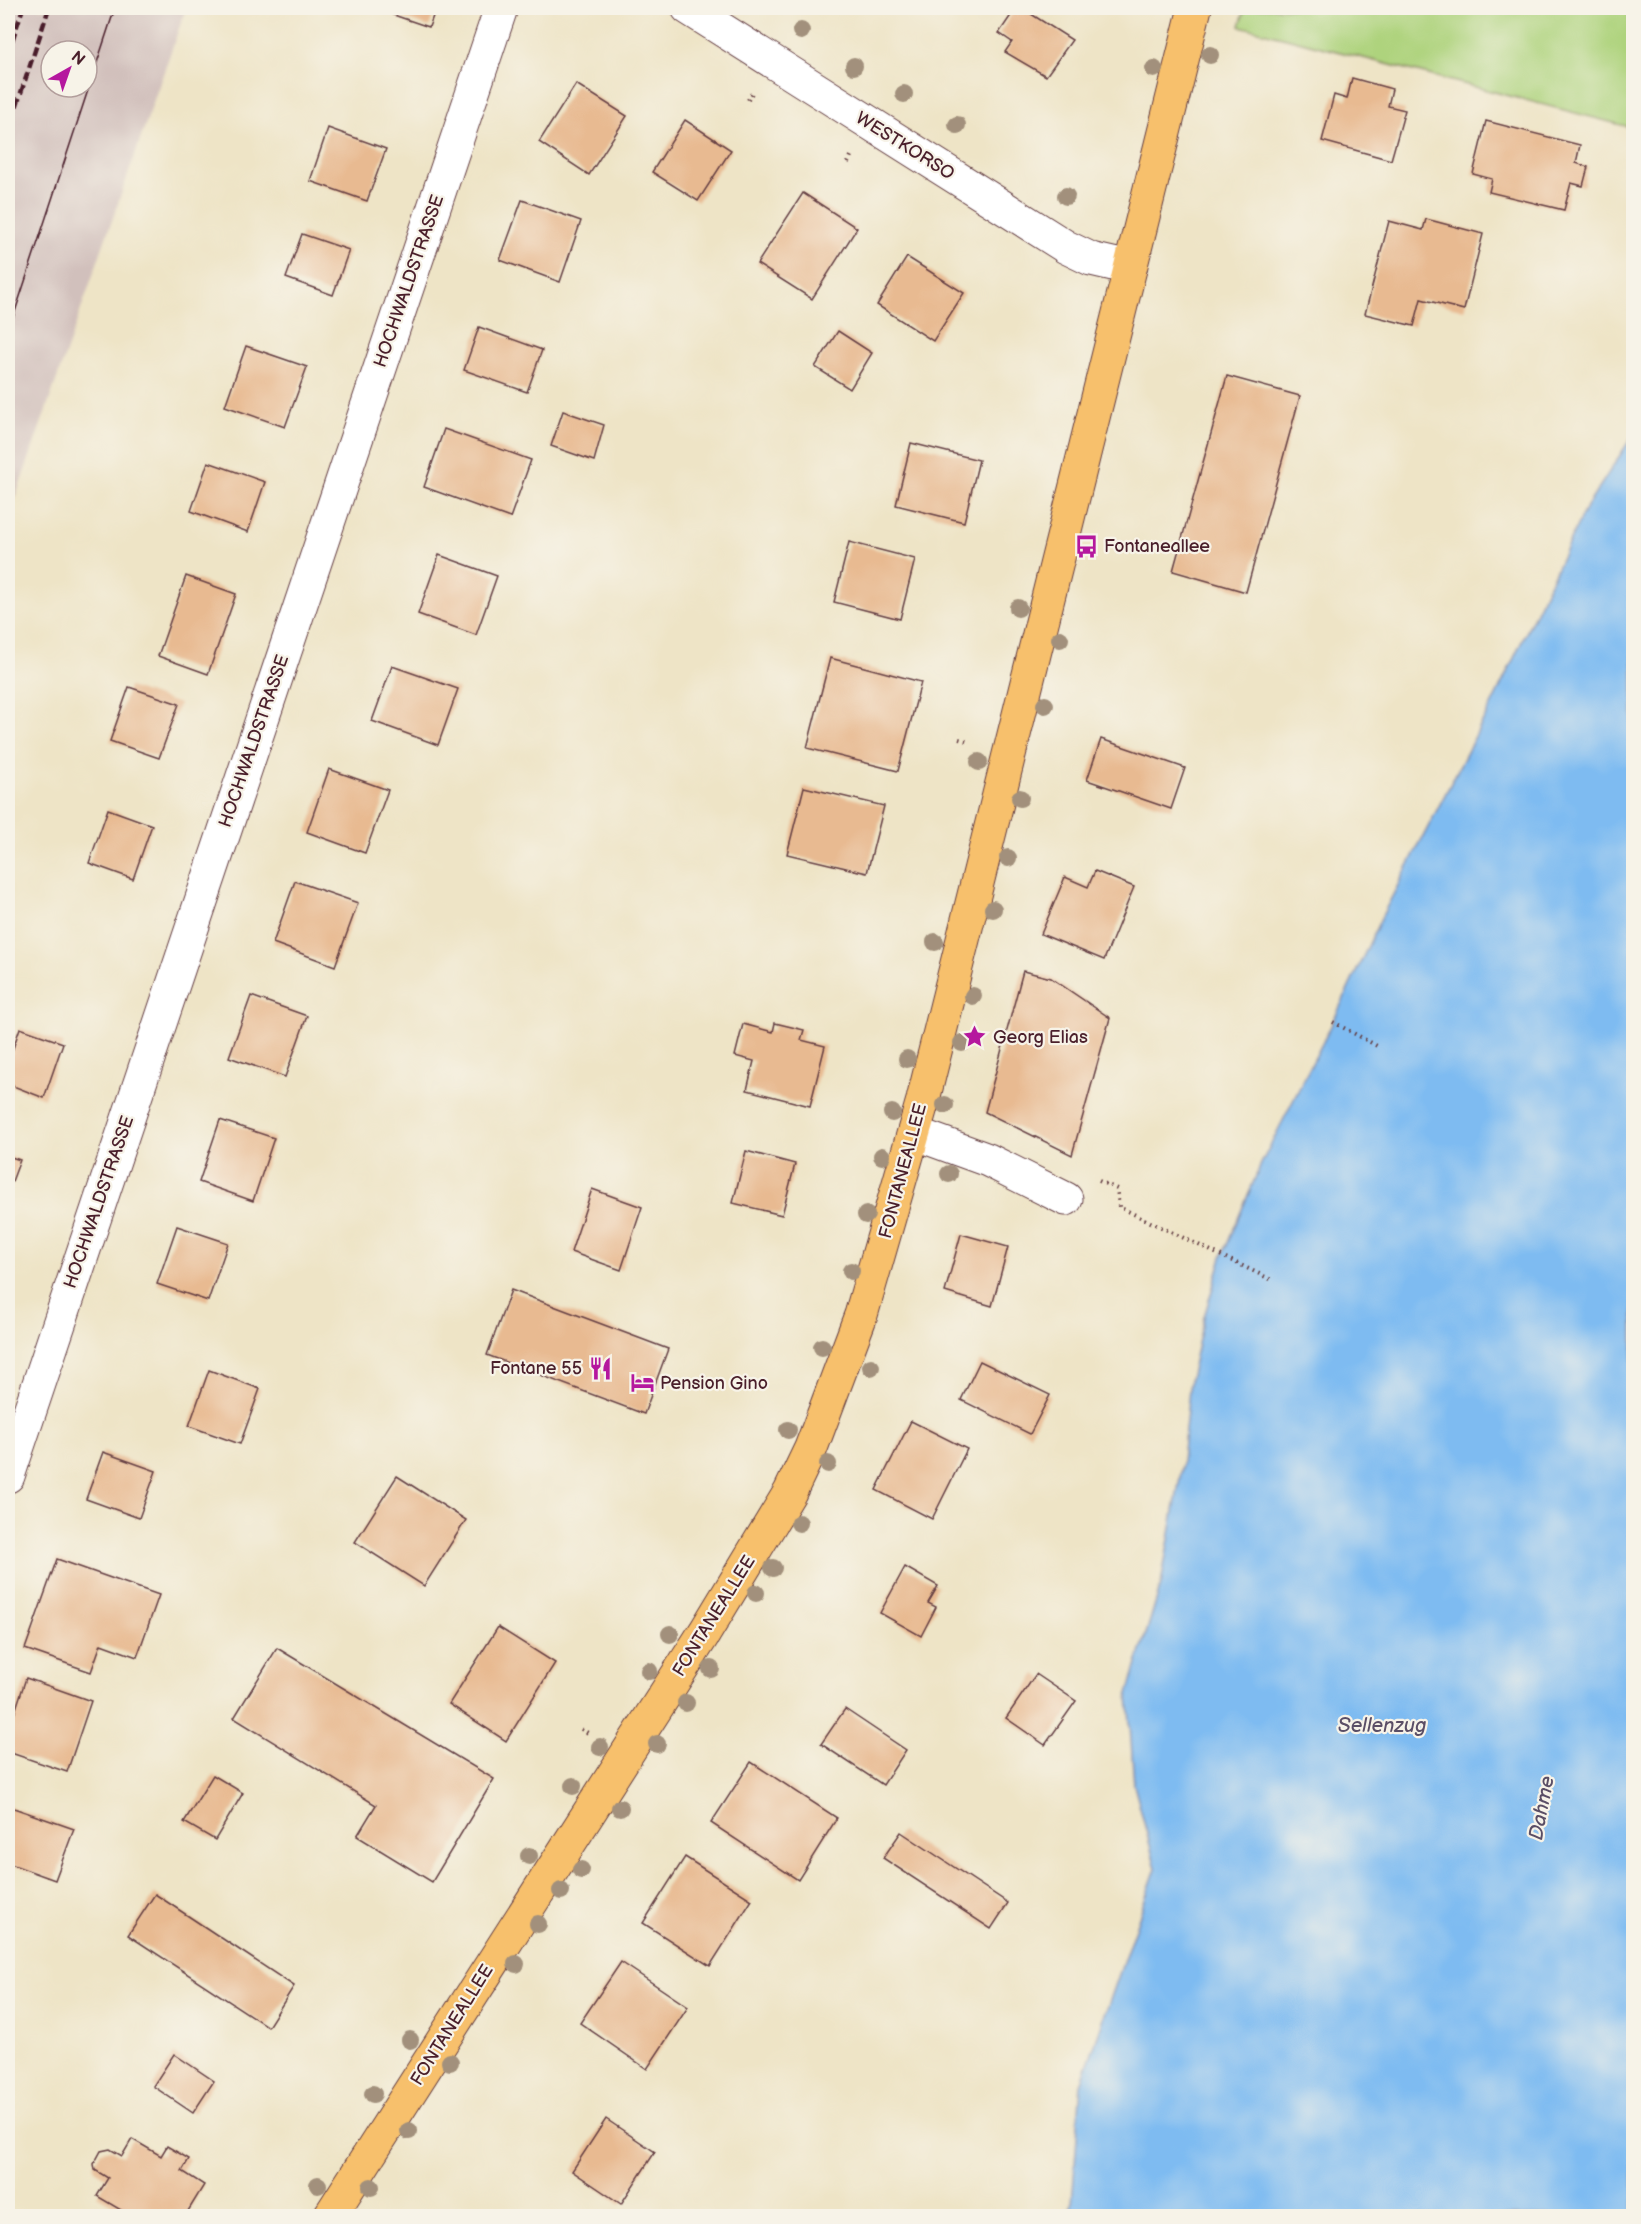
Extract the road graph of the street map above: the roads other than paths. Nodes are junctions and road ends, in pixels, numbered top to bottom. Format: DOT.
graph roads {
  1 [pos="501,8"];
  2 [pos="688,8"];
  3 [pos="1195,8"];
  4 [pos="1130,268"];
  5 [pos="914,1133"];
  6 [pos="1066,1199"];
  7 [pos="8,1476"];
  8 [pos="330,2217"];
  1 -- 7 [label="street, HOCHWALDSTRASSE"];
  2 -- 4 [label="street, WESTKORSO"];
  3 -- 4 [label="main road, FONTANEALLEE"];
  4 -- 5 [label="main road, FONTANEALLEE"];
  5 -- 6 [label="street"];
  5 -- 8 [label="main road, FONTANEALLEE"];
}
